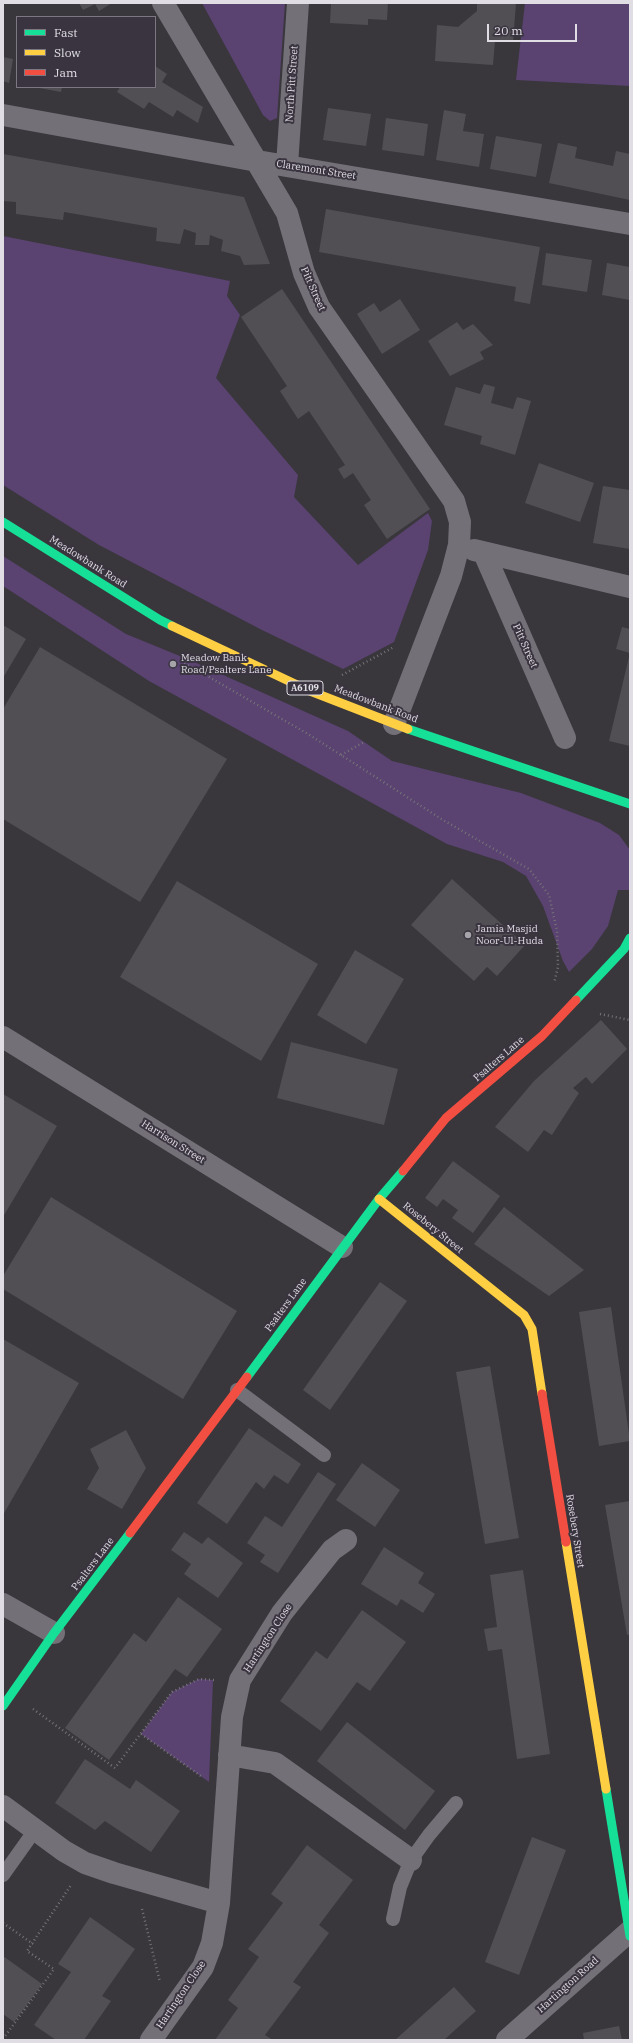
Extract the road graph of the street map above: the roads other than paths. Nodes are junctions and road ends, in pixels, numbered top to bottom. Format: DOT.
graph roads {
  1 [pos="162,3"];
  2 [pos="298,3"];
  3 [pos="3,115"];
  4 [pos="257,161"];
  5 [pos="287,165"];
  6 [pos="630,224"];
  7 [pos="3,522"];
  8 [pos="459,545"];
  9 [pos="484,553"];
  10 [pos="630,587"];
  11 [pos="394,724"];
  12 [pos="565,738"];
  13 [pos="630,804"];
  14 [pos="630,938"];
  15 [pos="627,951"];
  16 [pos="3,1037"];
  17 [pos="379,1199"];
  18 [pos="342,1247"];
  19 [pos="237,1390"];
  20 [pos="324,1455"];
  21 [pos="346,1540"];
  22 [pos="3,1604"];
  23 [pos="54,1633"];
  24 [pos="3,1706"];
  25 [pos="230,1755"];
  26 [pos="456,1803"];
  27 [pos="3,1806"];
  28 [pos="36,1830"];
  29 [pos="411,1860"];
  30 [pos="3,1875"];
  31 [pos="219,1903"];
  32 [pos="393,1919"];
  33 [pos="630,1933"];
  34 [pos="151,2040"];
  35 [pos="507,2040"];
  1 -- 4 [label="street, Pitt Street"];
  2 -- 5 [label="street, North Pitt Street"];
  3 -- 4 [label="street, Claremont Street"];
  4 -- 5 [label="street, Claremont Street"];
  4 -- 8 [label="street, Pitt Street"];
  5 -- 6 [label="street, Claremont Street"];
  7 -- 11 [label="street, Meadowbank Road / A6109"];
  8 -- 9 [label="street"];
  8 -- 11 [label="street, Pitt Street"];
  9 -- 10 [label="street"];
  9 -- 12 [label="street, Pitt Street"];
  11 -- 13 [label="street, Meadowbank Road / A6109"];
  14 -- 15 [label="street, Psalters Lane"];
  15 -- 17 [label="street, Psalters Lane"];
  16 -- 18 [label="street, Harrison Street"];
  17 -- 18 [label="street, Psalters Lane"];
  17 -- 33 [label="street, Rosebery Street"];
  18 -- 19 [label="street, Psalters Lane"];
  19 -- 20 [label="lane"];
  19 -- 23 [label="street, Psalters Lane"];
  21 -- 25 [label="street, Hartington Close"];
  22 -- 23 [label="street"];
  23 -- 24 [label="street, Psalters Lane"];
  25 -- 29 [label="street"];
  25 -- 31 [label="street, Hartington Close"];
  26 -- 29 [label="lane"];
  27 -- 28 [label="street"];
  28 -- 30 [label="lane"];
  28 -- 31 [label="street"];
  29 -- 32 [label="lane"];
  31 -- 34 [label="street, Hartington Close"];
  33 -- 35 [label="street, Hartington Road"];
}
